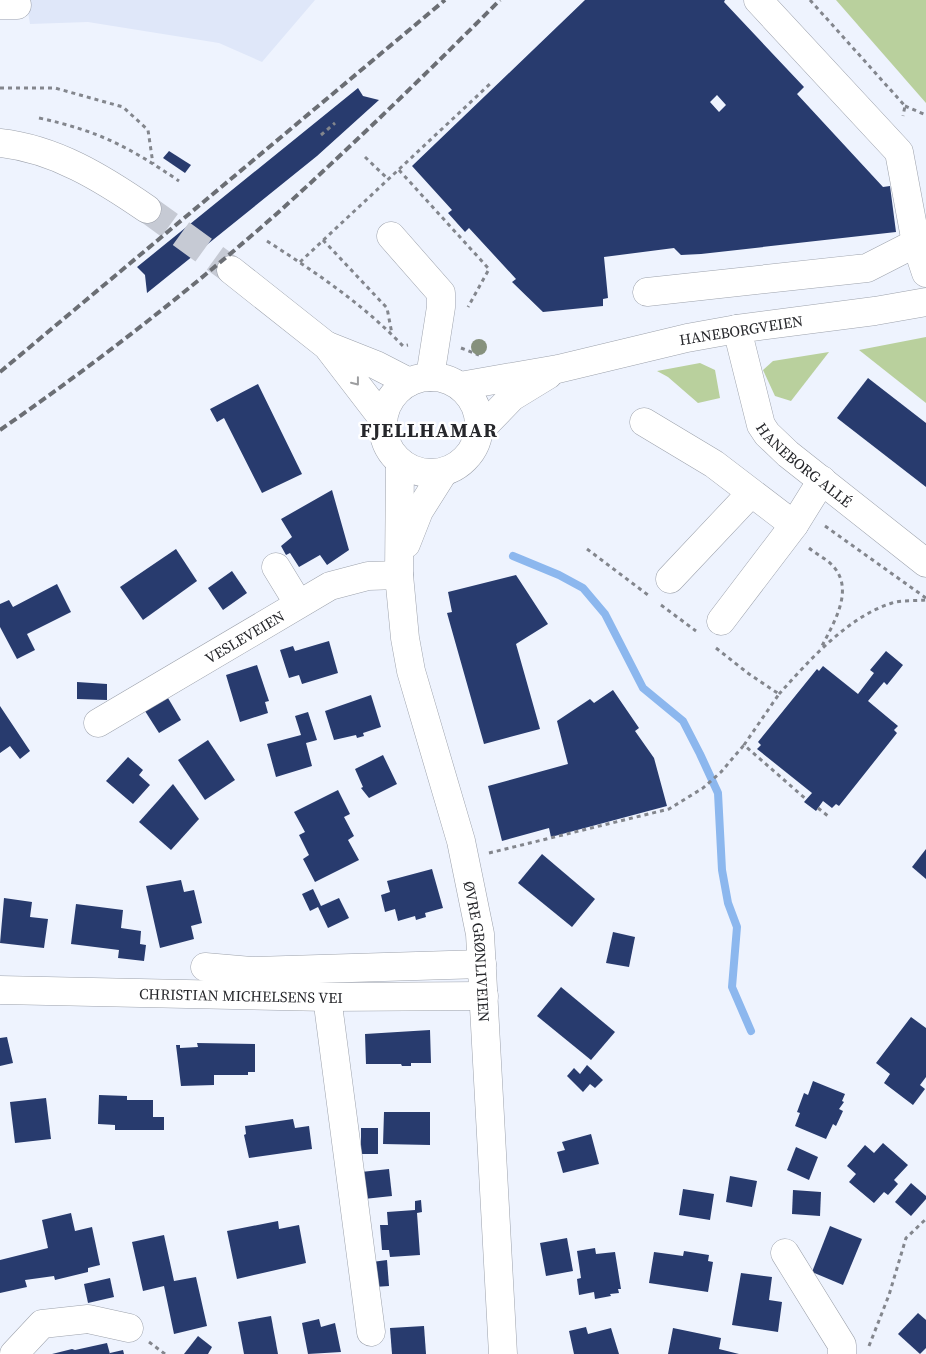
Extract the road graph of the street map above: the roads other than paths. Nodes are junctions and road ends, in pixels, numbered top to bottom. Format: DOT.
graph roads {
  1 [pos="741,0"];
  2 [pos="758,0"];
  3 [pos="777,13"];
  4 [pos="0,143"];
  5 [pos="147,208"];
  6 [pos="391,236"];
  7 [pos="916,242"];
  8 [pos="231,270"];
  9 [pos="926,273"];
  10 [pos="647,292"];
  11 [pos="926,302"];
  12 [pos="737,329"];
  13 [pos="328,346"];
  14 [pos="558,369"];
  15 [pos="420,379"];
  16 [pos="460,386"];
  17 [pos="383,419"];
  18 [pos="644,422"];
  19 [pos="480,430"];
  20 [pos="400,463"];
  21 [pos="443,473"];
  22 [pos="822,480"];
  23 [pos="751,493"];
  24 [pos="796,522"];
  25 [pos="926,563"];
  26 [pos="400,566"];
  27 [pos="276,567"];
  28 [pos="670,579"];
  29 [pos="298,603"];
  30 [pos="710,633"];
  31 [pos="98,723"];
  32 [pos="482,964"];
  33 [pos="205,967"];
  34 [pos="0,990"];
  35 [pos="484,996"];
  36 [pos="327,997"];
  37 [pos="785,1253"];
  38 [pos="129,1328"];
  39 [pos="371,1332"];
  40 [pos="855,1352"];
  41 [pos="14,1354"];
  42 [pos="503,1354"];
  1 -- 3 [label="street"];
  2 -- 3 [label="street"];
  3 -- 7 [label="street"];
  4 -- 5 [label="street"];
  6 -- 15 [label="street"];
  7 -- 9 [label="street"];
  7 -- 10 [label="street"];
  8 -- 13 [label="street"];
  11 -- 12 [label="street, HANEBORGVEIEN"];
  12 -- 14 [label="street, HANEBORGVEIEN"];
  12 -- 22 [label="street, HANEBORG ALLÉ"];
  13 -- 15 [label="street"];
  13 -- 17 [label="street, one-way"];
  14 -- 16 [label="street, HANEBORGVEIEN"];
  14 -- 19 [label="street, HANEBORGVEIEN"];
  15 -- 16 [label="street"];
  15 -- 17 [label="street"];
  16 -- 19 [label="street"];
  17 -- 20 [label="street"];
  18 -- 23 [label="street"];
  19 -- 21 [label="street"];
  20 -- 21 [label="street"];
  20 -- 26 [label="street, ØVRE GRØNLIVEIEN"];
  21 -- 26 [label="street, ØVRE GRØNLIVEIEN"];
  22 -- 24 [label="street"];
  22 -- 25 [label="street, HANEBORG ALLÉ"];
  23 -- 24 [label="street"];
  23 -- 28 [label="street"];
  24 -- 30 [label="street"];
  26 -- 29 [label="street, VESLEVEIEN"];
  26 -- 32 [label="street, ØVRE GRØNLIVEIEN"];
  27 -- 29 [label="street"];
  29 -- 31 [label="street, VESLEVEIEN"];
  32 -- 33 [label="street"];
  32 -- 35 [label="street, ØVRE GRØNLIVEIEN"];
  34 -- 36 [label="street, CHRISTIAN MICHELSENS VEI"];
  35 -- 36 [label="street, CHRISTIAN MICHELSENS VEI"];
  35 -- 42 [label="street, ØVRE GRØNLIVEIEN"];
  36 -- 39 [label="street"];
  37 -- 40 [label="street"];
  38 -- 41 [label="street"];
}
